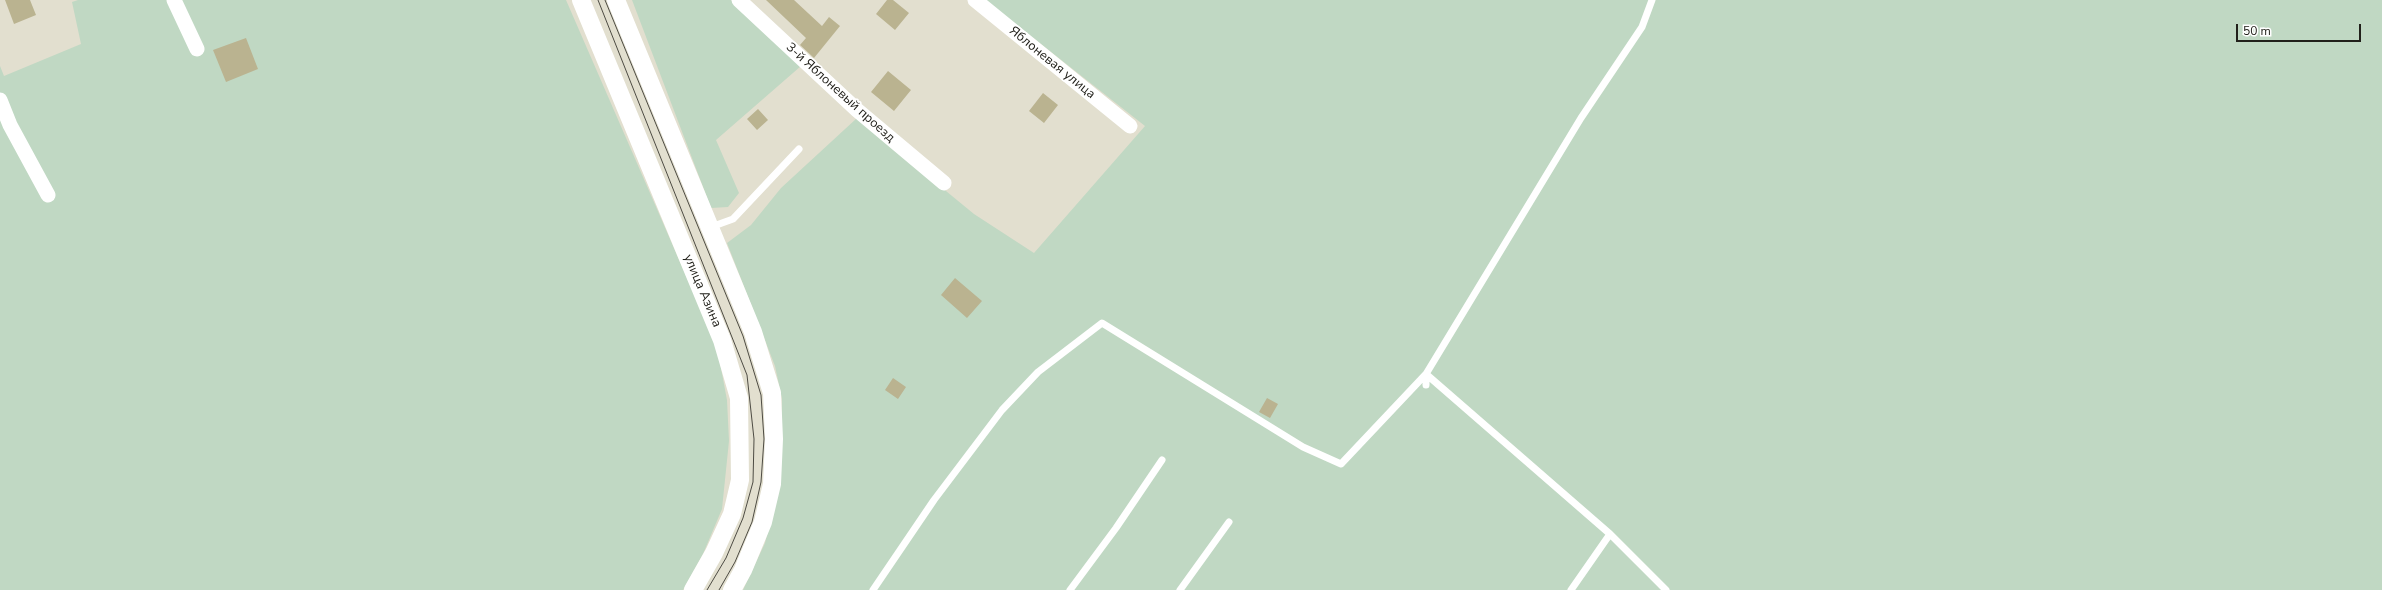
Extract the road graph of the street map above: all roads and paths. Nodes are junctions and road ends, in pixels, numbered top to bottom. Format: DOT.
graph roads {
  1 [pos="174,0"];
  2 [pos="581,0"];
  3 [pos="616,0"];
  4 [pos="739,0"];
  5 [pos="975,0"];
  6 [pos="1652,0"];
  7 [pos="197,49"];
  8 [pos="0,100"];
  9 [pos="1130,126"];
  10 [pos="799,150"];
  11 [pos="944,183"];
  12 [pos="48,195"];
  13 [pos="709,228"];
  14 [pos="1426,374"];
  15 [pos="1426,385"];
  16 [pos="1162,460"];
  17 [pos="1229,522"];
  18 [pos="1610,534"];
  19 [pos="693,590"];
  20 [pos="732,590"];
  21 [pos="873,590"];
  22 [pos="1070,590"];
  23 [pos="1180,590"];
  24 [pos="1571,590"];
  25 [pos="1666,590"];
  1 -- 7 [label="street"];
  2 -- 19 [label="street, улица Азина"];
  3 -- 13 [label="street"];
  4 -- 11 [label="street, 3-й Яблоневый проезд"];
  5 -- 9 [label="street, Яблоневая улица"];
  6 -- 14 [label="lane"];
  8 -- 12 [label="street"];
  10 -- 13 [label="lane"];
  13 -- 20 [label="street"];
  14 -- 15 [label="lane"];
  14 -- 18 [label="lane"];
  14 -- 21 [label="lane"];
  16 -- 22 [label="lane"];
  17 -- 23 [label="lane"];
  18 -- 24 [label="lane"];
  18 -- 25 [label="lane"];
}
